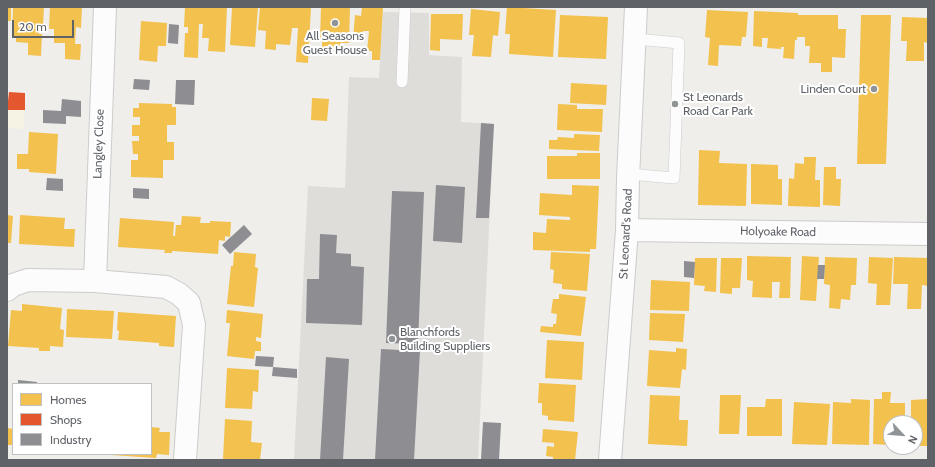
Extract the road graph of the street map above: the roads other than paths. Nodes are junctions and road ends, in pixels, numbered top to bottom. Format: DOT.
graph roads {
  1 [pos="105,7"];
  2 [pos="405,7"];
  3 [pos="636,7"];
  4 [pos="636,38"];
  5 [pos="402,82"];
  6 [pos="628,174"];
  7 [pos="627,230"];
  8 [pos="928,234"];
  9 [pos="95,281"];
  10 [pos="7,290"];
  11 [pos="185,460"];
  12 [pos="610,460"];
  1 -- 9 [label="street, Langley Close"];
  2 -- 5 [label="lane"];
  3 -- 4 [label="street, St Leonard's Road"];
  4 -- 6 [label="street, St Leonard's Road"];
  4 -- 6 [label="lane"];
  6 -- 7 [label="street, St Leonard's Road"];
  7 -- 8 [label="street, Holyoake Road"];
  7 -- 12 [label="street, St Leonard's Road"];
  9 -- 10 [label="street"];
  9 -- 11 [label="street"];
}
